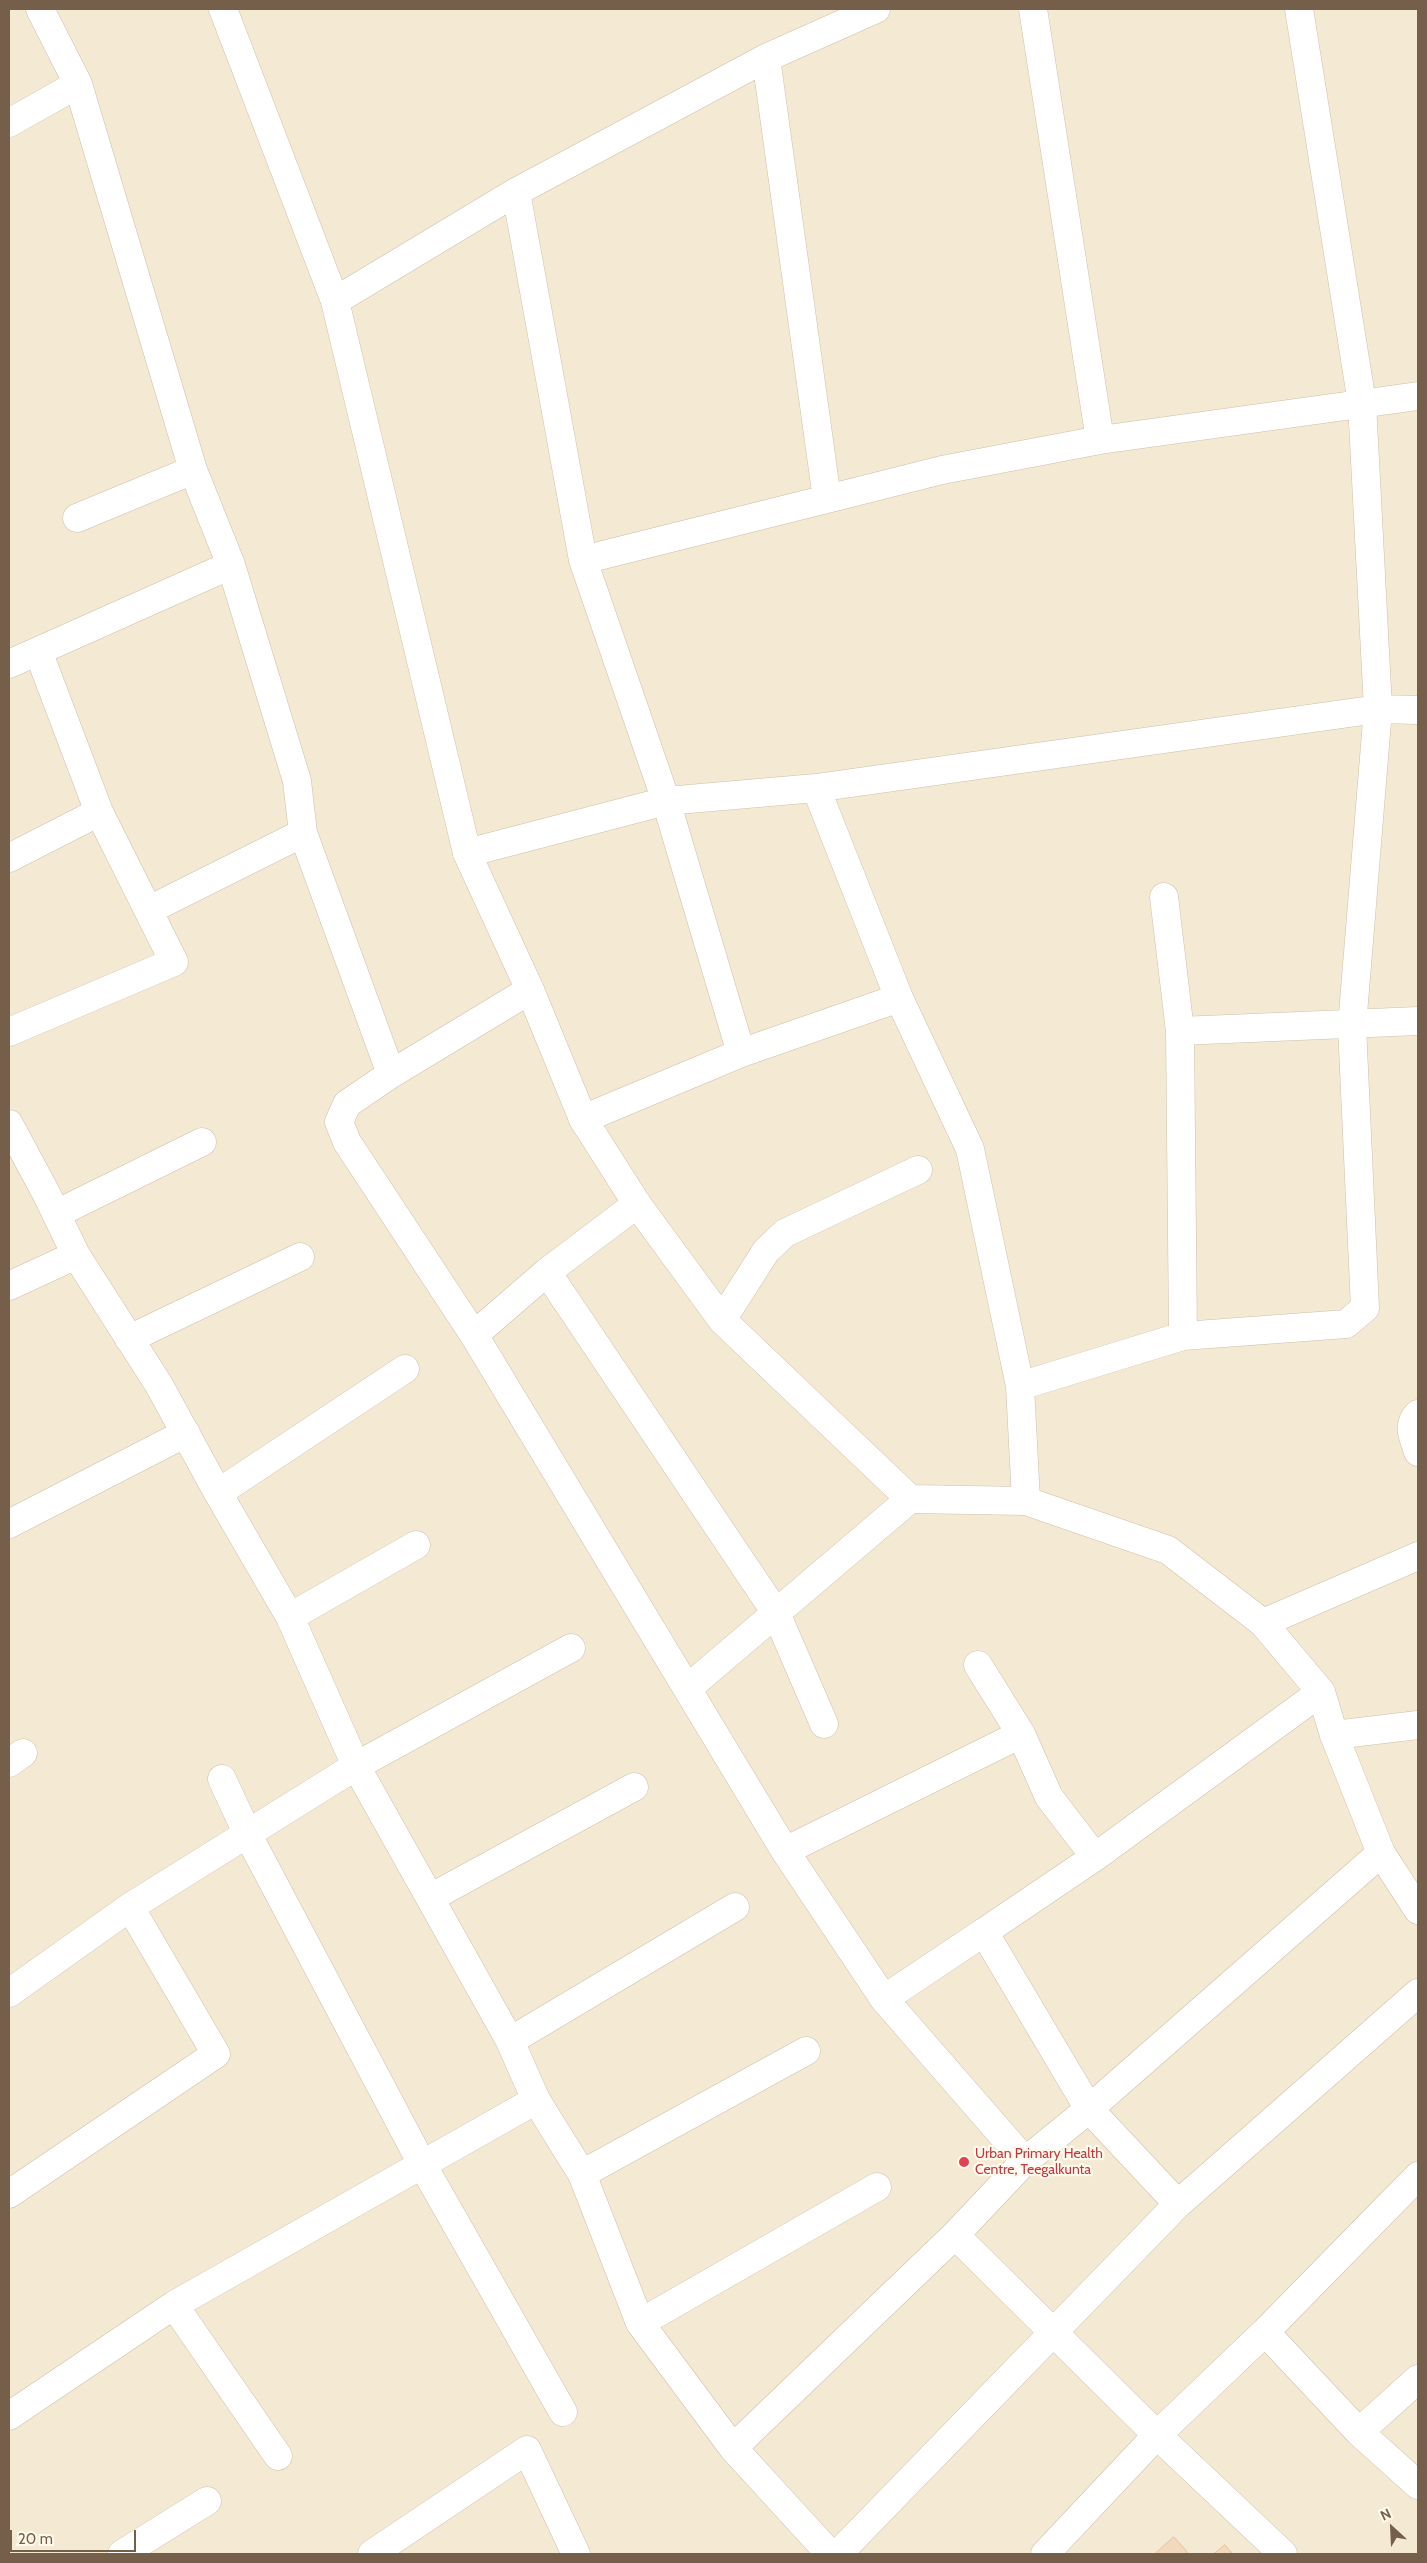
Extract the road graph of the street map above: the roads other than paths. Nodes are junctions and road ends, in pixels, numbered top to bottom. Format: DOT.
graph roads {
  1 [pos="40,9"];
  2 [pos="223,9"];
  3 [pos="876,9"];
  4 [pos="1033,9"];
  5 [pos="1299,9"];
  6 [pos="766,58"];
  7 [pos="78,84"];
  8 [pos="9,123"];
  9 [pos="516,192"];
  10 [pos="335,301"];
  11 [pos="1418,396"];
  12 [pos="1362,403"];
  13 [pos="1100,440"];
  14 [pos="193,470"];
  15 [pos="827,499"];
  16 [pos="77,518"];
  17 [pos="583,560"];
  18 [pos="231,565"];
  19 [pos="38,650"];
  20 [pos="9,664"];
  21 [pos="1378,709"];
  22 [pos="1418,710"];
  23 [pos="816,788"];
  24 [pos="666,801"];
  25 [pos="100,812"];
  26 [pos="303,833"];
  27 [pos="467,853"];
  28 [pos="9,858"];
  29 [pos="1164,897"];
  30 [pos="149,910"];
  31 [pos="530,990"];
  32 [pos="899,998"];
  33 [pos="1418,1021"];
  34 [pos="1352,1026"];
  35 [pos="1180,1031"];
  36 [pos="9,1032"];
  37 [pos="741,1053"];
  38 [pos="391,1074"];
  39 [pos="583,1119"];
  40 [pos="9,1124"];
  41 [pos="202,1142"];
  42 [pos="918,1170"];
  43 [pos="637,1204"];
  44 [pos="56,1214"];
  45 [pos="76,1255"];
  46 [pos="300,1257"];
  47 [pos="547,1272"];
  48 [pos="9,1286"];
  49 [pos="722,1320"];
  50 [pos="474,1335"];
  51 [pos="1183,1336"];
  52 [pos="129,1339"];
  53 [pos="405,1369"];
  54 [pos="1020,1386"];
  55 [pos="1418,1414"];
  56 [pos="186,1433"];
  57 [pos="1418,1452"];
  58 [pos="218,1493"];
  59 [pos="910,1499"];
  60 [pos="1026,1501"];
  61 [pos="9,1524"];
  62 [pos="416,1545"];
  63 [pos="1418,1556"];
  64 [pos="776,1613"];
  65 [pos="290,1617"];
  66 [pos="1263,1623"];
  67 [pos="571,1648"];
  68 [pos="978,1665"];
  69 [pos="688,1688"];
  70 [pos="1321,1692"];
  71 [pos="824,1724"];
  72 [pos="1418,1725"];
  73 [pos="1021,1734"];
  74 [pos="1334,1735"];
  75 [pos="356,1766"];
  76 [pos="222,1779"];
  77 [pos="634,1787"];
  78 [pos="248,1835"];
  79 [pos="785,1851"];
  80 [pos="1381,1853"];
  81 [pos="1096,1857"];
  82 [pos="430,1898"];
  83 [pos="130,1907"];
  84 [pos="735,1907"];
  85 [pos="1418,1910"];
  86 [pos="984,1932"];
  87 [pos="9,1993"];
  88 [pos="1418,1994"];
  89 [pos="884,1999"];
  90 [pos="510,2041"];
  91 [pos="806,2051"];
  92 [pos="536,2100"];
  93 [pos="1089,2109"];
  94 [pos="1025,2161"];
  95 [pos="422,2164"];
  96 [pos="582,2174"];
  97 [pos="1418,2176"];
  98 [pos="877,2187"];
  99 [pos="9,2194"];
  100 [pos="1178,2204"];
  101 [pos="955,2235"];
  102 [pos="174,2305"];
  103 [pos="640,2323"];
  104 [pos="1265,2332"];
  105 [pos="1054,2333"];
  106 [pos="1418,2379"];
  107 [pos="563,2412"];
  108 [pos="9,2416"];
  109 [pos="1359,2432"];
  110 [pos="1157,2435"];
  111 [pos="733,2448"];
  112 [pos="278,2456"];
  113 [pos="1418,2485"];
  114 [pos="207,2501"];
  115 [pos="122,2554"];
  116 [pos="372,2554"];
  117 [pos="576,2554"];
  118 [pos="830,2554"];
  119 [pos="838,2554"];
  120 [pos="1045,2554"];
  121 [pos="1283,2554"];
  1 -- 7 [label="street"];
  2 -- 10 [label="street"];
  3 -- 6 [label="street"];
  4 -- 13 [label="street"];
  5 -- 12 [label="street"];
  6 -- 9 [label="street"];
  6 -- 15 [label="street"];
  7 -- 8 [label="street"];
  7 -- 14 [label="street"];
  9 -- 10 [label="street"];
  9 -- 17 [label="street"];
  10 -- 27 [label="street"];
  11 -- 12 [label="street"];
  12 -- 13 [label="street"];
  12 -- 21 [label="street"];
  13 -- 15 [label="street"];
  14 -- 16 [label="street"];
  14 -- 18 [label="street"];
  15 -- 17 [label="street"];
  17 -- 24 [label="street"];
  18 -- 19 [label="street"];
  18 -- 26 [label="street"];
  19 -- 20 [label="street"];
  19 -- 25 [label="street"];
  21 -- 22 [label="street"];
  21 -- 23 [label="street"];
  21 -- 34 [label="street"];
  23 -- 24 [label="street"];
  23 -- 32 [label="street"];
  24 -- 27 [label="street"];
  24 -- 37 [label="street"];
  25 -- 28 [label="street"];
  25 -- 30 [label="street"];
  26 -- 30 [label="street"];
  26 -- 38 [label="street"];
  27 -- 31 [label="street"];
  29 -- 35 [label="street"];
  30 -- 36 [label="street"];
  31 -- 38 [label="street"];
  31 -- 39 [label="street"];
  32 -- 37 [label="street"];
  32 -- 54 [label="street"];
  33 -- 34 [label="street"];
  34 -- 35 [label="street"];
  34 -- 51 [label="street"];
  35 -- 51 [label="street"];
  37 -- 39 [label="street"];
  38 -- 50 [label="street"];
  39 -- 43 [label="street"];
  40 -- 44 [label="street"];
  41 -- 44 [label="street"];
  42 -- 49 [label="street"];
  43 -- 47 [label="street"];
  43 -- 49 [label="street"];
  44 -- 45 [label="street"];
  45 -- 48 [label="street"];
  45 -- 52 [label="street"];
  46 -- 52 [label="street"];
  47 -- 50 [label="street"];
  47 -- 64 [label="street"];
  49 -- 59 [label="street"];
  50 -- 69 [label="street"];
  51 -- 54 [label="street"];
  52 -- 56 [label="street"];
  53 -- 58 [label="street"];
  54 -- 60 [label="street"];
  55 -- 57 [label="street"];
  56 -- 58 [label="street"];
  56 -- 61 [label="street"];
  58 -- 65 [label="street"];
  59 -- 60 [label="street"];
  59 -- 64 [label="street"];
  60 -- 66 [label="street"];
  62 -- 65 [label="street"];
  63 -- 66 [label="street"];
  64 -- 69 [label="street"];
  64 -- 71 [label="street"];
  65 -- 75 [label="street"];
  66 -- 70 [label="street"];
  67 -- 75 [label="street"];
  68 -- 73 [label="street"];
  69 -- 79 [label="street"];
  70 -- 74 [label="street"];
  70 -- 81 [label="street"];
  72 -- 74 [label="street"];
  73 -- 79 [label="street"];
  73 -- 81 [label="street"];
  74 -- 80 [label="street"];
  75 -- 78 [label="street"];
  75 -- 82 [label="street"];
  76 -- 78 [label="street"];
  77 -- 82 [label="street"];
  78 -- 83 [label="street"];
  78 -- 95 [label="street"];
  79 -- 89 [label="street"];
  80 -- 85 [label="street"];
  80 -- 93 [label="street"];
  81 -- 86 [label="street"];
  82 -- 90 [label="street"];
  83 -- 87 [label="street"];
  83 -- 99 [label="street"];
  84 -- 90 [label="street"];
  86 -- 89 [label="street"];
  86 -- 93 [label="street"];
  88 -- 100 [label="street"];
  89 -- 94 [label="street"];
  90 -- 92 [label="street"];
  91 -- 96 [label="street"];
  92 -- 95 [label="street"];
  92 -- 96 [label="street"];
  93 -- 94 [label="street"];
  93 -- 100 [label="street"];
  94 -- 101 [label="street"];
  95 -- 102 [label="street"];
  95 -- 107 [label="street"];
  96 -- 103 [label="street"];
  97 -- 104 [label="street"];
  98 -- 103 [label="street"];
  100 -- 105 [label="street"];
  101 -- 105 [label="street"];
  101 -- 111 [label="street"];
  102 -- 108 [label="street"];
  102 -- 112 [label="street"];
  103 -- 111 [label="street"];
  104 -- 109 [label="street"];
  104 -- 110 [label="street"];
  105 -- 110 [label="street"];
  105 -- 119 [label="street"];
  106 -- 109 [label="street"];
  109 -- 113 [label="street"];
  110 -- 120 [label="street"];
  110 -- 121 [label="street"];
  111 -- 118 [label="street"];
  114 -- 115 [label="street"];
  116 -- 117 [label="street"];
}
